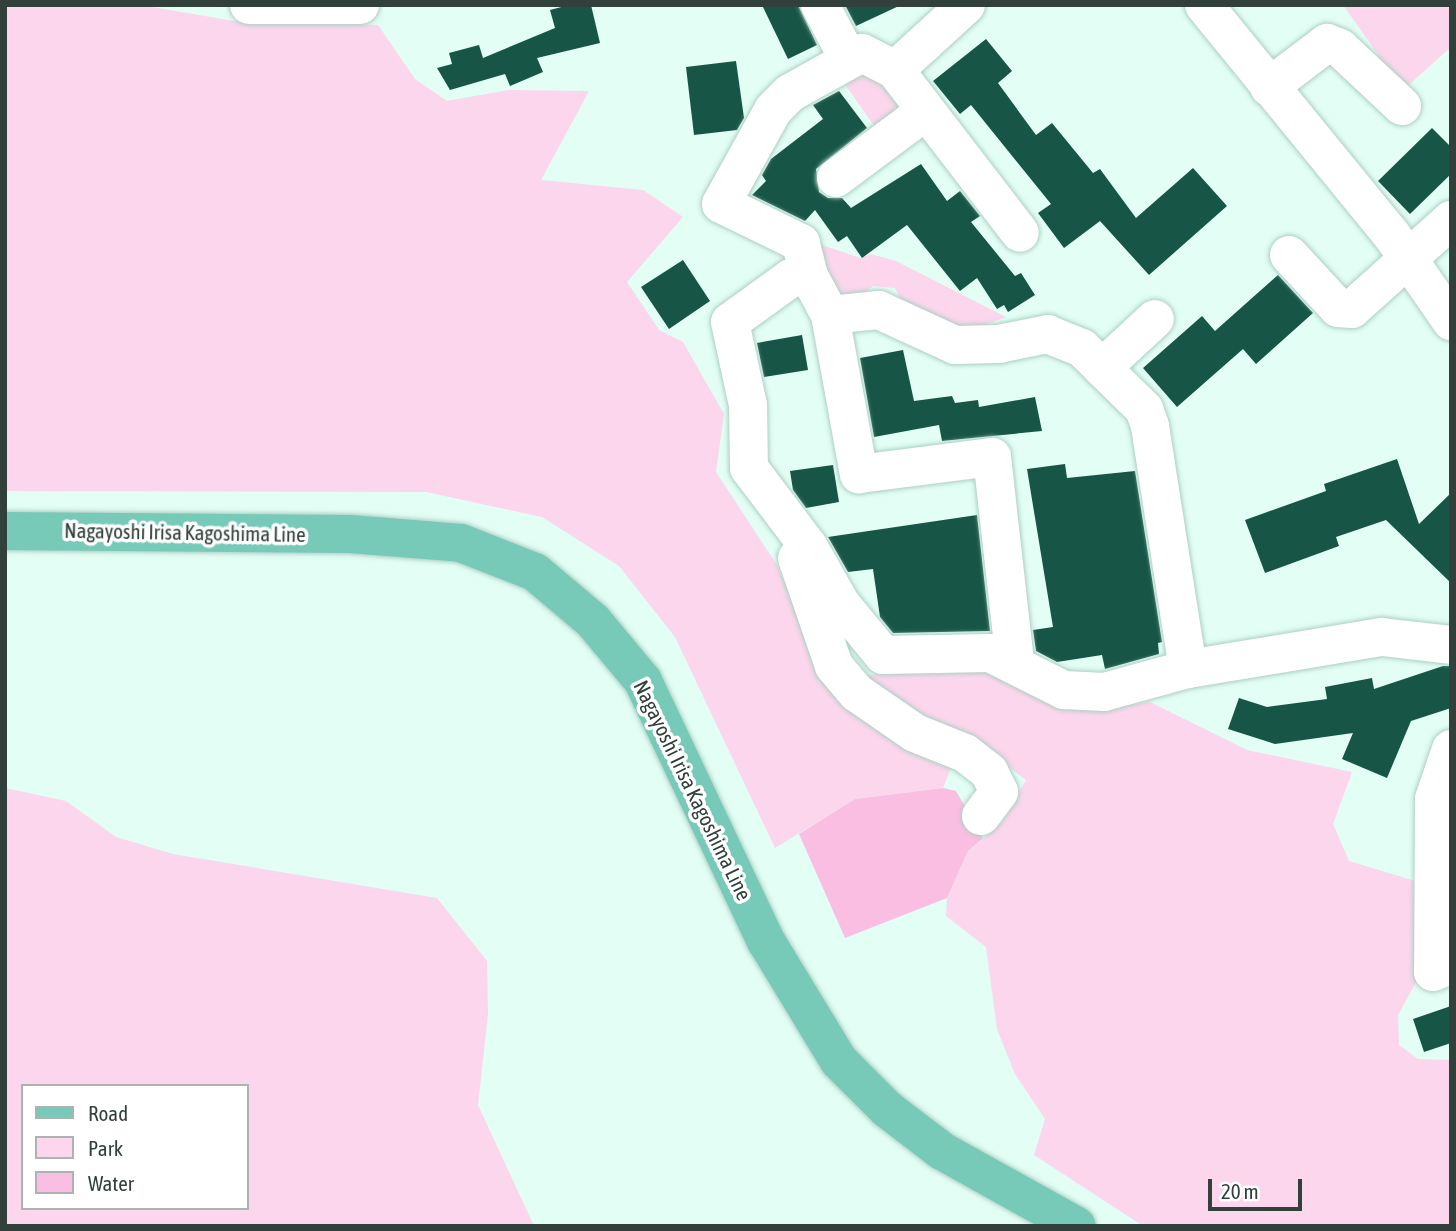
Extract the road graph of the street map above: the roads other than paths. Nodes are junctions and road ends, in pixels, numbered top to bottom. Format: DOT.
graph roads {
  1 [pos="249,5"];
  2 [pos="360,5"];
  3 [pos="820,5"];
  4 [pos="966,5"];
  5 [pos="1204,5"];
  6 [pos="848,58"];
  7 [pos="895,71"];
  8 [pos="1269,87"];
  9 [pos="1402,106"];
  10 [pos="926,111"];
  11 [pos="836,178"];
  12 [pos="1451,220"];
  13 [pos="1020,233"];
  14 [pos="1289,255"];
  15 [pos="1409,262"];
  16 [pos="809,276"];
  17 [pos="830,315"];
  18 [pos="1155,319"];
  19 [pos="1451,321"];
  20 [pos="1102,368"];
  21 [pos="775,505"];
  22 [pos="5,531"];
  23 [pos="1451,645"];
  24 [pos="1015,662"];
  25 [pos="1188,669"];
  26 [pos="1451,749"];
  27 [pos="981,816"];
  28 [pos="1451,965"];
  29 [pos="1077,1226"];
  1 -- 2 [label="street"];
  3 -- 6 [label="street"];
  4 -- 7 [label="street"];
  5 -- 8 [label="street"];
  6 -- 7 [label="street"];
  6 -- 16 [label="street"];
  7 -- 10 [label="street"];
  8 -- 9 [label="street"];
  8 -- 15 [label="street"];
  10 -- 11 [label="street"];
  10 -- 13 [label="street"];
  12 -- 15 [label="street"];
  14 -- 15 [label="street"];
  15 -- 19 [label="street"];
  16 -- 17 [label="street"];
  16 -- 21 [label="street"];
  17 -- 20 [label="street"];
  17 -- 24 [label="street"];
  18 -- 20 [label="street"];
  20 -- 25 [label="street"];
  21 -- 24 [label="street"];
  21 -- 27 [label="street"];
  22 -- 29 [label="main road, Nagayoshi Irisa Kagoshima Line"];
  23 -- 25 [label="street"];
  24 -- 25 [label="street"];
  26 -- 28 [label="street"];
}
